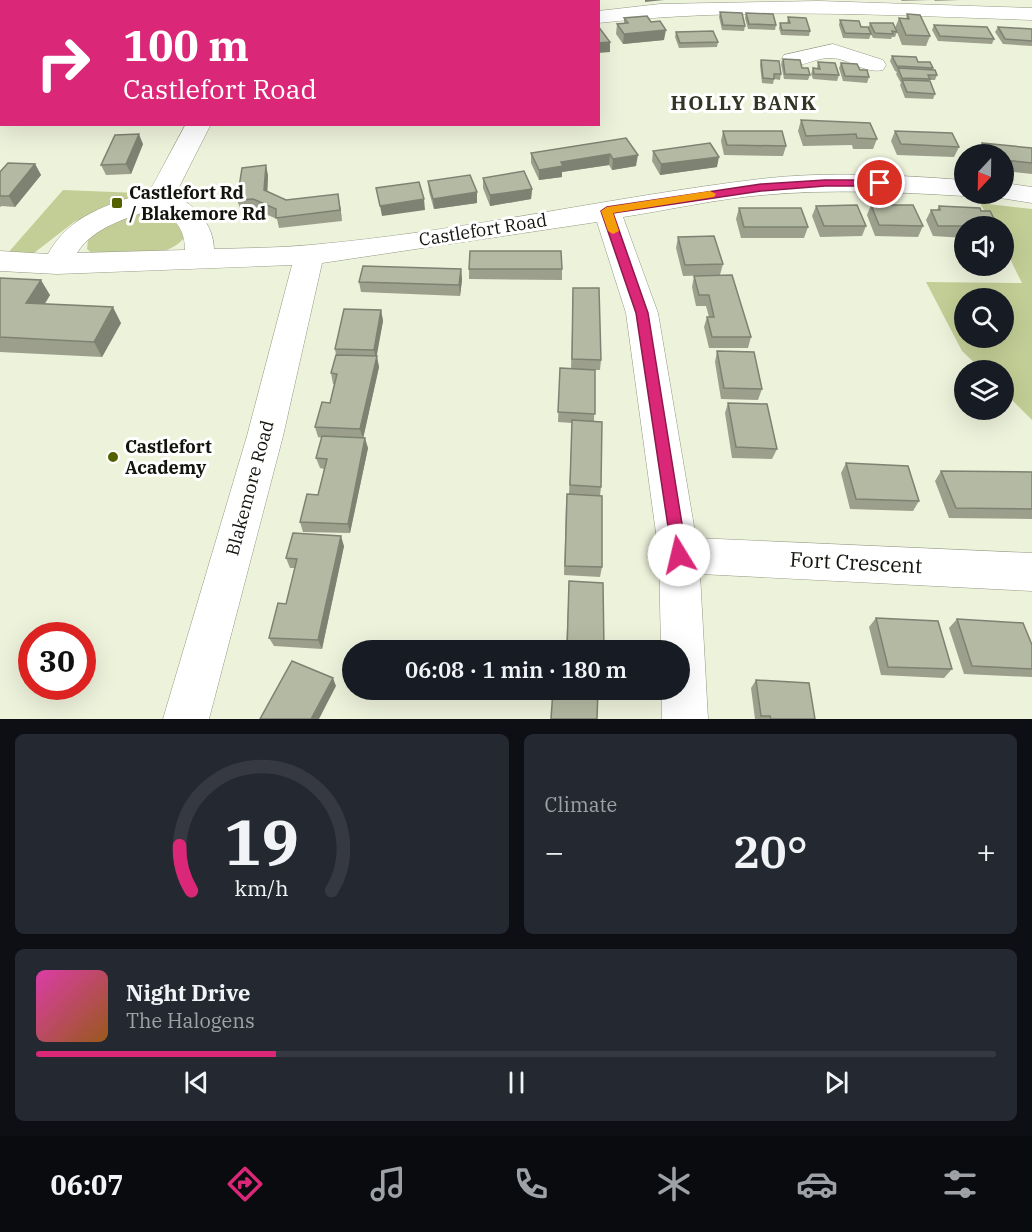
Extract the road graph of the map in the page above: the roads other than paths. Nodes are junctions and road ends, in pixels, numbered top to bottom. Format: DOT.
graph roads {
  1 [pos="819,7"];
  2 [pos="1032,14"];
  3 [pos="600,17"];
  4 [pos="833,51"];
  5 [pos="792,60"];
  6 [pos="875,65"];
  7 [pos="198,126"];
  8 [pos="954,188"];
  9 [pos="1014,192"];
  10 [pos="1032,195"];
  11 [pos="160,198"];
  12 [pos="607,211"];
  13 [pos="309,255"];
  14 [pos="199,258"];
  15 [pos="0,261"];
  16 [pos="57,264"];
  17 [pos="679,555"];
  18 [pos="1032,572"];
  19 [pos="186,719"];
  20 [pos="685,719"];
  1 -- 2 [label="street"];
  1 -- 3 [label="street"];
  1 -- 4 [label="street"];
  4 -- 5 [label="street"];
  4 -- 6 [label="street"];
  7 -- 11 [label="street"];
  8 -- 12 [label="street, Castlefort Road"];
  9 -- 10 [label="street"];
  11 -- 14 [label="street"];
  11 -- 16 [label="street"];
  12 -- 13 [label="street, Castlefort Road"];
  12 -- 17 [label="street"];
  13 -- 14 [label="street, Castlefort Road"];
  13 -- 19 [label="street, Blakemore Road"];
  14 -- 16 [label="street, Castlefort Road"];
  15 -- 16 [label="street, Castlefort Road"];
  17 -- 18 [label="street, Fort Crescent"];
  17 -- 20 [label="street"];
}
